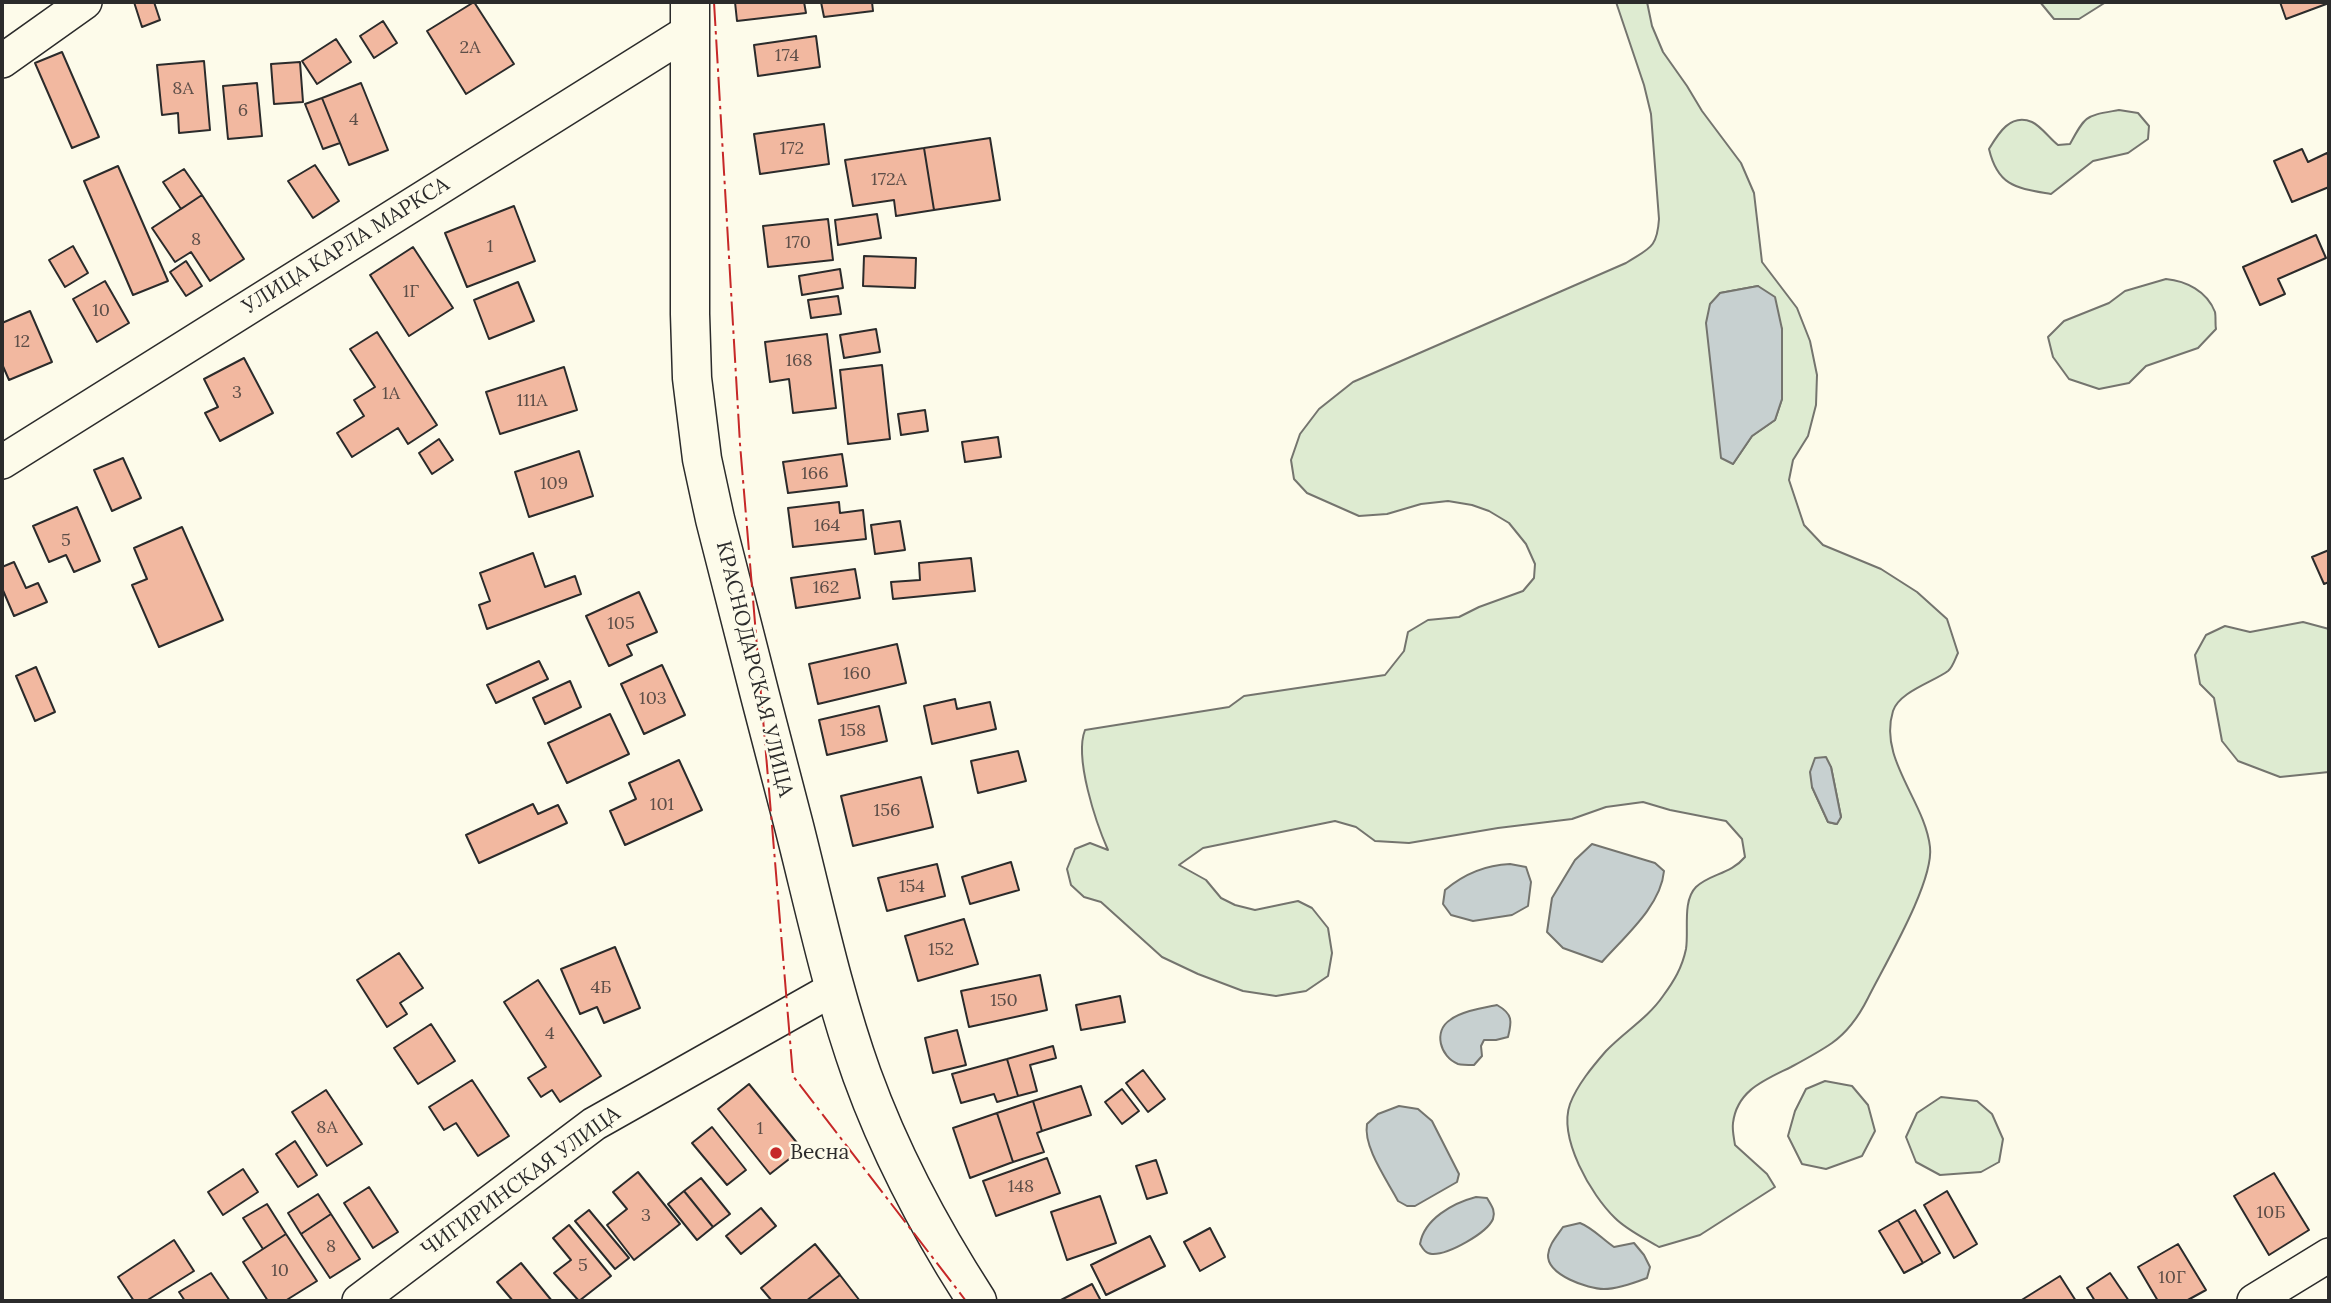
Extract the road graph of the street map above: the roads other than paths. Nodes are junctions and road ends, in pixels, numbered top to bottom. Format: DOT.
graph roads {
  1 [pos="85,2"];
  2 [pos="690,16"];
  3 [pos="2,61"];
  4 [pos="2,463"];
  5 [pos="835,988"];
  6 [pos="2329,1255"];
  7 [pos="359,1301"];
  8 [pos="977,1301"];
  9 [pos="2254,1301"];
  1 -- 3 [label="street"];
  2 -- 4 [label="street, УЛИЦА КАРЛА МАРКСА"];
  2 -- 5 [label="street, КРАСНОДАРСКАЯ УЛИЦА"];
  5 -- 7 [label="street, ЧИГИРИНСКАЯ УЛИЦА"];
  5 -- 8 [label="street, КРАСНОДАРСКАЯ УЛИЦА"];
  6 -- 9 [label="street"];
}
